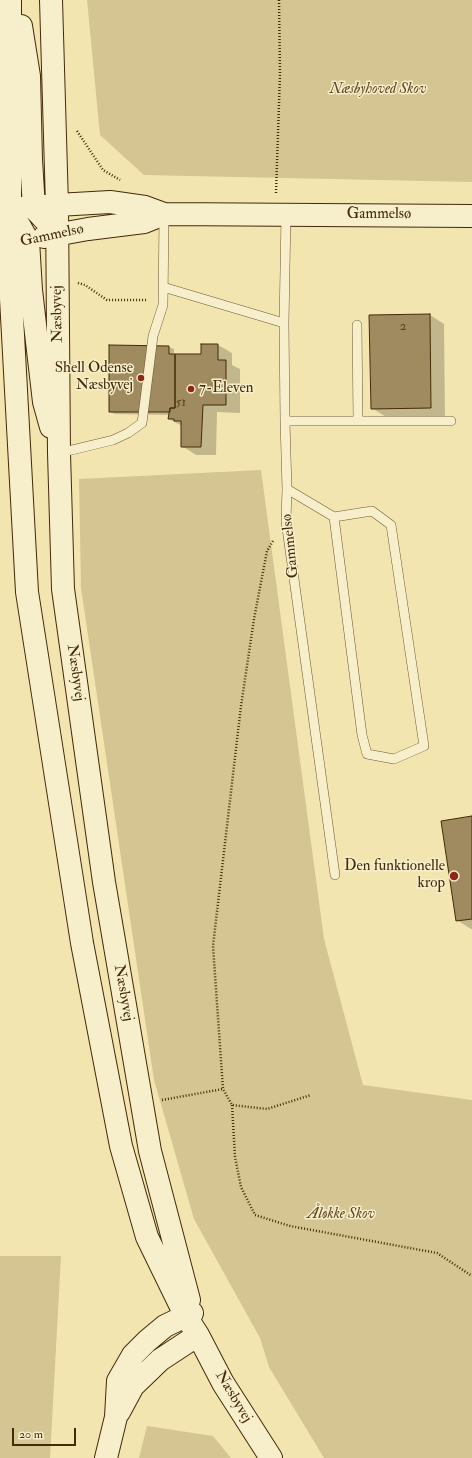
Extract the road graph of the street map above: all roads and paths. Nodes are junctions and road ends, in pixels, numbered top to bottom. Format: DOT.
graph roads {
  1 [pos="10,0"];
  2 [pos="17,0"];
  3 [pos="51,0"];
  4 [pos="279,0"];
  5 [pos="54,108"];
  6 [pos="122,181"];
  7 [pos="57,205"];
  8 [pos="34,208"];
  9 [pos="5,210"];
  10 [pos="164,214"];
  11 [pos="286,215"];
  12 [pos="472,216"];
  13 [pos="57,234"];
  14 [pos="13,244"];
  15 [pos="57,279"];
  16 [pos="163,287"];
  17 [pos="163,300"];
  18 [pos="284,323"];
  19 [pos="357,325"];
  20 [pos="285,421"];
  21 [pos="358,421"];
  22 [pos="451,421"];
  23 [pos="60,453"];
  24 [pos="287,489"];
  25 [pos="334,517"];
  26 [pos="286,521"];
  27 [pos="335,875"];
  28 [pos="223,1089"];
  29 [pos="312,1095"];
  30 [pos="142,1104"];
  31 [pos="232,1104"];
  32 [pos="472,1276"];
  33 [pos="189,1314"];
  34 [pos="198,1334"];
  35 [pos="116,1417"];
  36 [pos="106,1458"];
  37 [pos="271,1458"];
  1 -- 9 [label="street, Næsbyvej"];
  2 -- 8 [label="street"];
  3 -- 5 [label="street, Næsbyvej"];
  4 -- 11 [label="path"];
  5 -- 6 [label="path"];
  5 -- 7 [label="street, Næsbyvej"];
  7 -- 8 [label="street, Gammelsø"];
  7 -- 10 [label="street, Gammelsø"];
  7 -- 13 [label="street, Næsbyvej"];
  8 -- 9 [label="street, Gammelsø"];
  8 -- 13 [label="street"];
  9 -- 14 [label="street, Næsbyvej"];
  10 -- 11 [label="street, Gammelsø"];
  10 -- 13 [label="street, Gammelsø"];
  10 -- 16 [label="lane"];
  11 -- 12 [label="street, Gammelsø"];
  11 -- 18 [label="lane, Gammelsø"];
  13 -- 14 [label="street, Gammelsø"];
  13 -- 15 [label="street, Næsbyvej"];
  14 -- 23 [label="street"];
  14 -- 33 [label="street, Næsbyvej"];
  15 -- 17 [label="path"];
  15 -- 23 [label="street, Næsbyvej"];
  16 -- 17 [label="lane"];
  16 -- 18 [label="lane"];
  17 -- 23 [label="lane"];
  18 -- 20 [label="lane, Gammelsø"];
  19 -- 21 [label="lane"];
  20 -- 21 [label="lane"];
  20 -- 24 [label="lane, Gammelsø"];
  21 -- 22 [label="lane"];
  23 -- 30 [label="street, Næsbyvej"];
  24 -- 25 [label="lane"];
  24 -- 26 [label="lane, Gammelsø"];
  25 -- 25 [label="lane"];
  26 -- 27 [label="lane, Gammelsø"];
  26 -- 28 [label="path"];
  28 -- 30 [label="path"];
  28 -- 31 [label="path"];
  29 -- 31 [label="path"];
  30 -- 33 [label="street, Næsbyvej"];
  31 -- 32 [label="path"];
  33 -- 34 [label="street, Næsbyvej"];
  33 -- 35 [label="street"];
  34 -- 35 [label="street"];
  34 -- 37 [label="street, Næsbyvej"];
  35 -- 36 [label="street"];
}
